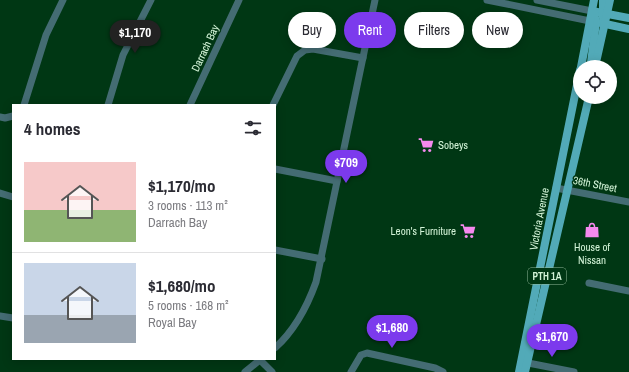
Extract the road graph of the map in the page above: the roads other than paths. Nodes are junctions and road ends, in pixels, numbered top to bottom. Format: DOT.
graph roads {
  1 [pos="63,0"];
  2 [pos="151,0"];
  3 [pos="239,0"];
  4 [pos="375,0"];
  5 [pos="487,0"];
  6 [pos="537,0"];
  7 [pos="594,0"];
  8 [pos="603,0"];
  9 [pos="610,0"];
  10 [pos="592,11"];
  11 [pos="604,13"];
  12 [pos="629,18"];
  13 [pos="593,21"];
  14 [pos="605,24"];
  15 [pos="629,29"];
  16 [pos="363,58"];
  17 [pos="583,60"];
  18 [pos="591,60"];
  19 [pos="597,60"];
  20 [pos="24,104"];
  21 [pos="108,104"];
  22 [pos="190,104"];
  23 [pos="273,104"];
  24 [pos="573,104"];
  25 [pos="587,104"];
  26 [pos="12,116"];
  27 [pos="0,117"];
  28 [pos="276,169"];
  29 [pos="337,182"];
  30 [pos="556,188"];
  31 [pos="568,190"];
  32 [pos="0,193"];
  33 [pos="12,197"];
  34 [pos="629,202"];
  35 [pos="276,250"];
  36 [pos="322,259"];
  37 [pos="589,284"];
  38 [pos="629,291"];
  39 [pos="0,316"];
  40 [pos="12,318"];
  41 [pos="276,347"];
  42 [pos="260,360"];
  43 [pos="262,360"];
  44 [pos="524,362"];
  45 [pos="245,372"];
  46 [pos="272,372"];
  47 [pos="351,372"];
  48 [pos="442,372"];
  49 [pos="519,372"];
  50 [pos="525,372"];
  51 [pos="574,372"];
  1 -- 20 [label="street"];
  2 -- 21 [label="street"];
  3 -- 22 [label="street, Darrach Bay"];
  4 -- 16 [label="street"];
  5 -- 13 [label="street"];
  6 -- 10 [label="street"];
  7 -- 10 [label="main road"];
  8 -- 11 [label="main road"];
  9 -- 11 [label="main road"];
  10 -- 11 [label="main road"];
  10 -- 13 [label="main road"];
  11 -- 12 [label="main road"];
  11 -- 14 [label="main road"];
  13 -- 14 [label="main road"];
  13 -- 17 [label="main road"];
  13 -- 18 [label="main road"];
  14 -- 15 [label="main road"];
  14 -- 19 [label="main road"];
  16 -- 23 [label="street"];
  16 -- 29 [label="street"];
  24 -- 30 [label="main road, Victoria Avenue / PTH 1A"];
  25 -- 31 [label="main road, Victoria Avenue / PTH 1A"];
  26 -- 27 [label="street"];
  28 -- 29 [label="street"];
  29 -- 36 [label="street"];
  30 -- 31 [label="street, 36th Street"];
  30 -- 44 [label="main road, Victoria Avenue / PTH 1A"];
  31 -- 34 [label="street, 36th Street"];
  31 -- 44 [label="main road, Victoria Avenue / PTH 1A"];
  32 -- 33 [label="street"];
  35 -- 36 [label="street"];
  36 -- 41 [label="street"];
  37 -- 38 [label="street"];
  39 -- 40 [label="street"];
  42 -- 45 [label="street"];
  43 -- 46 [label="street"];
  44 -- 49 [label="main road, Victoria Avenue / PTH 1A"];
  44 -- 50 [label="main road, Victoria Avenue / PTH 1A"];
  44 -- 51 [label="street"];
  47 -- 48 [label="street"];
}
